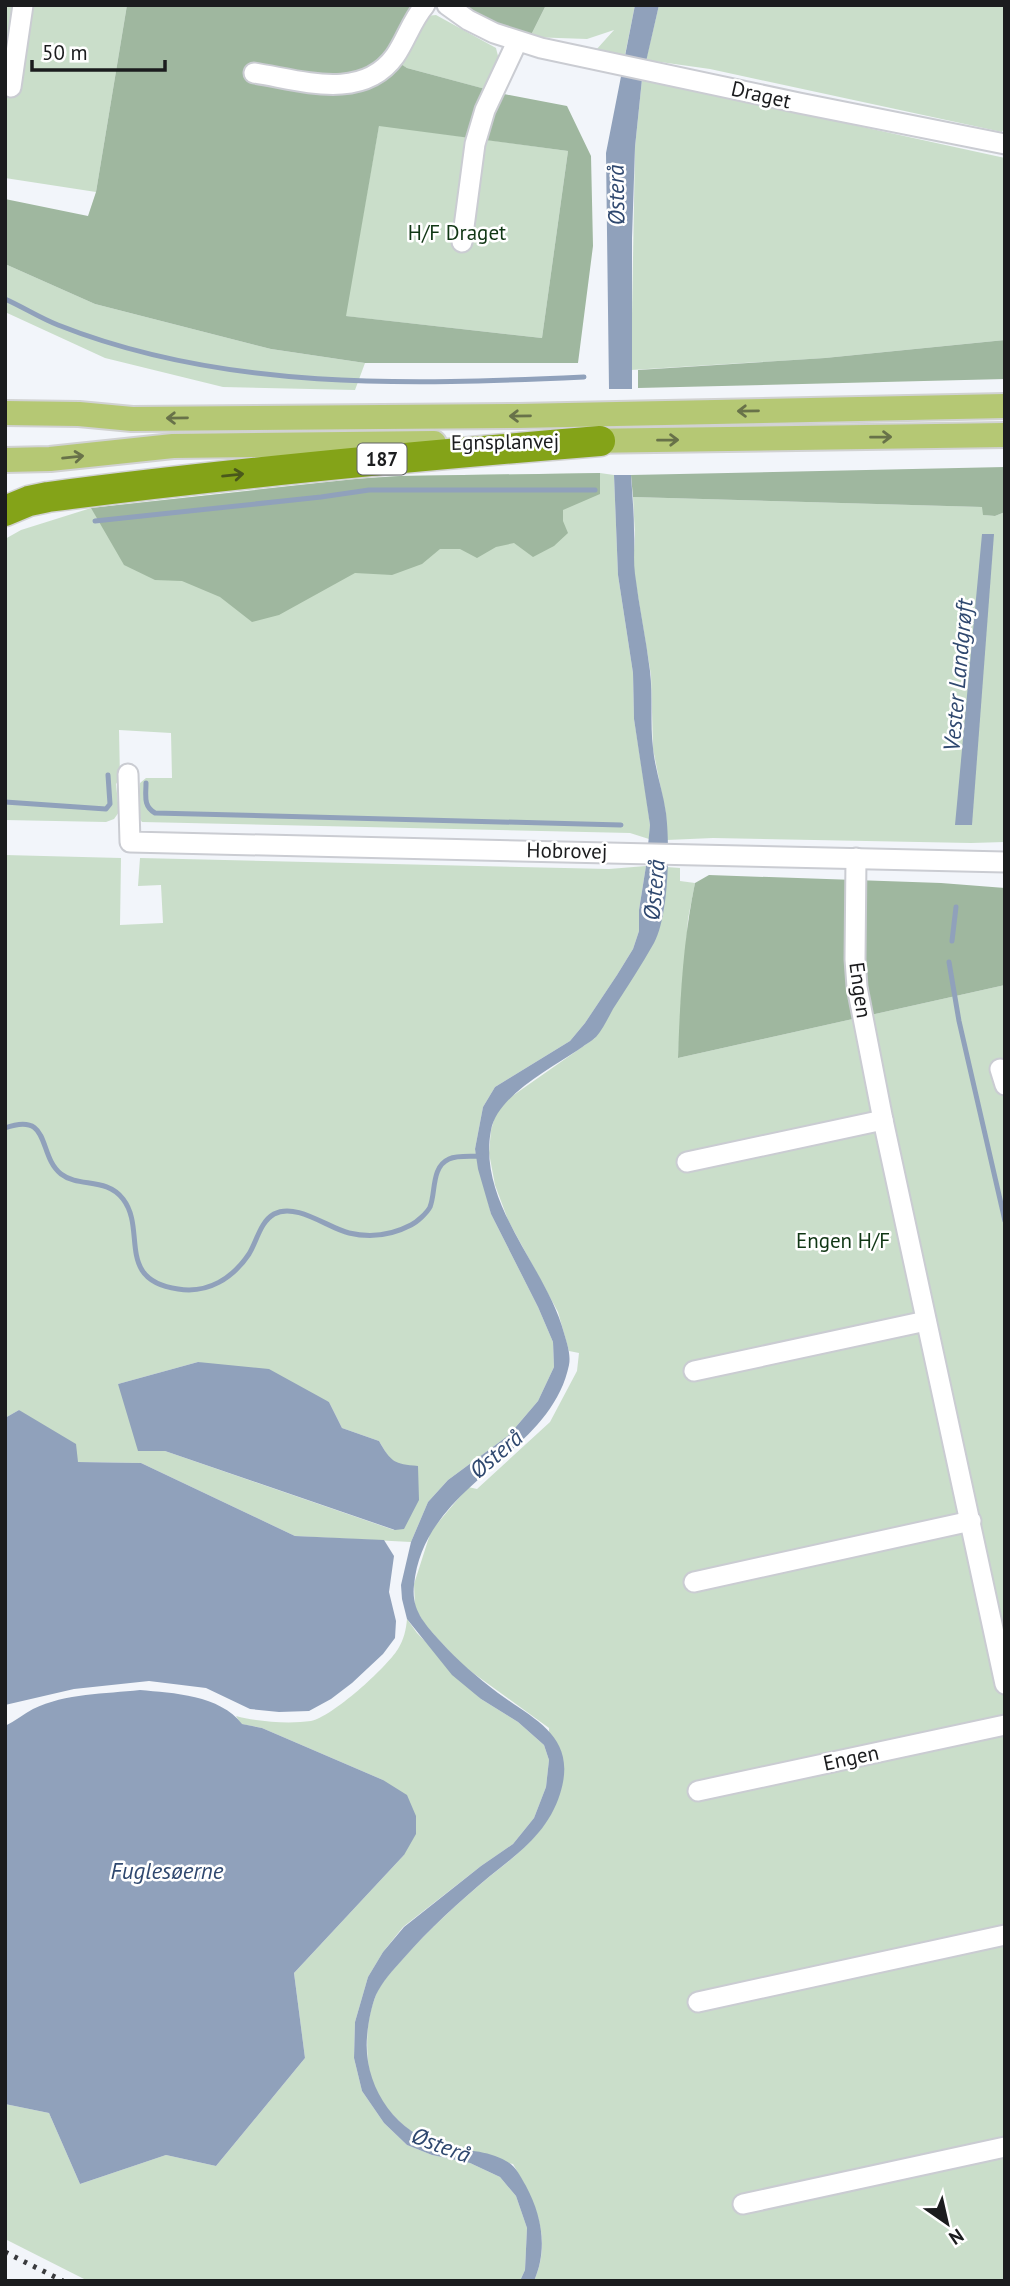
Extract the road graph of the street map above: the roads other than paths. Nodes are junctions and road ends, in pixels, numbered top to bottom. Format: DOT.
graph roads {
  1 [pos="23,5"];
  2 [pos="425,5"];
  3 [pos="447,5"];
  4 [pos="517,42"];
  5 [pos="254,73"];
  6 [pos="11,87"];
  7 [pos="1005,144"];
  8 [pos="462,242"];
  9 [pos="1005,406"];
  10 [pos="5,413"];
  11 [pos="1005,435"];
  12 [pos="600,441"];
  13 [pos="5,460"];
  14 [pos="5,511"];
  15 [pos="128,774"];
  16 [pos="856,858"];
  17 [pos="1005,862"];
  18 [pos="883,1120"];
  19 [pos="687,1162"];
  20 [pos="926,1321"];
  21 [pos="694,1371"];
  22 [pos="971,1521"];
  23 [pos="694,1581"];
  24 [pos="1005,1684"];
  25 [pos="1005,1725"];
  26 [pos="698,1791"];
  27 [pos="1005,1935"];
  28 [pos="698,2002"];
  29 [pos="1005,2147"];
  30 [pos="743,2204"];
  1 -- 6 [label="street"];
  2 -- 5 [label="street"];
  3 -- 4 [label="street, Draget"];
  4 -- 7 [label="street, Draget"];
  4 -- 8 [label="street"];
  9 -- 10 [label="main road, Egnsplanvej, one-way"];
  12 -- 11 [label="main road, Egnsplanvej, one-way"];
  13 -- 12 [label="main road, Egnsplanvej, one-way"];
  14 -- 12 [label="highway, 187, one-way"];
  15 -- 16 [label="street, Hobrovej"];
  16 -- 17 [label="street, Hobrovej"];
  16 -- 18 [label="street, Engen"];
  18 -- 19 [label="street"];
  18 -- 20 [label="street, Engen"];
  20 -- 21 [label="street"];
  20 -- 22 [label="street, Engen"];
  22 -- 23 [label="street"];
  22 -- 24 [label="street, Engen"];
  25 -- 26 [label="street, Engen"];
  27 -- 28 [label="street"];
  29 -- 30 [label="street"];
}
